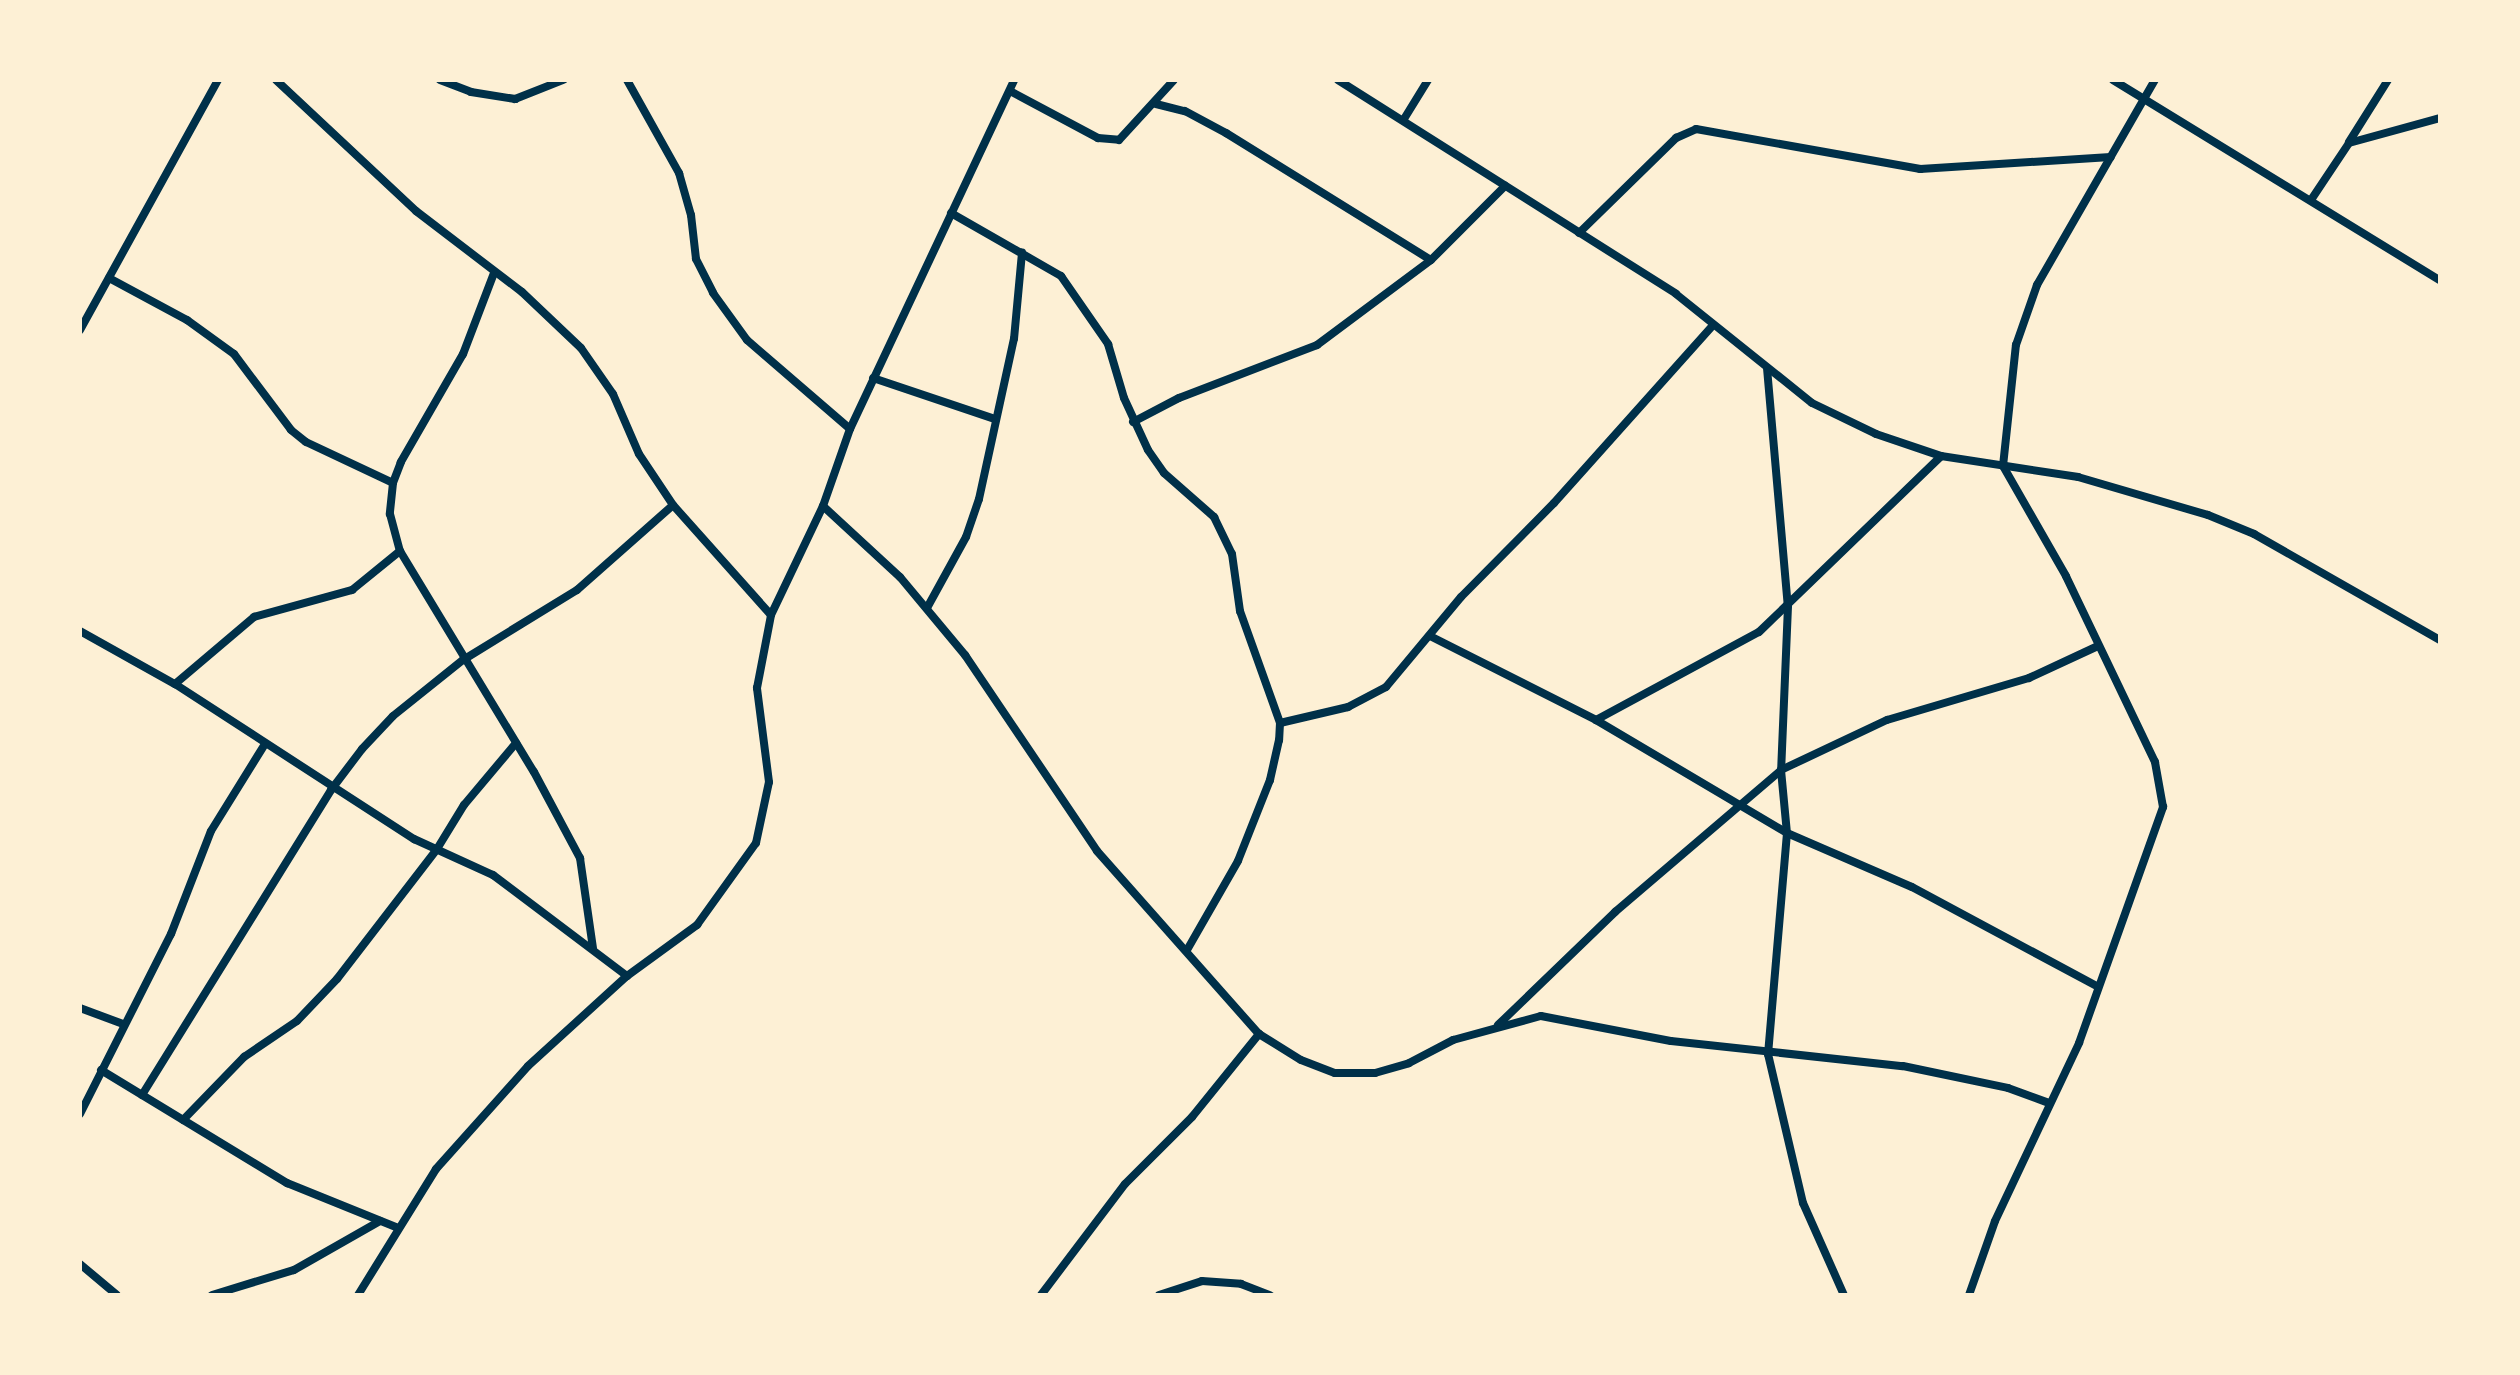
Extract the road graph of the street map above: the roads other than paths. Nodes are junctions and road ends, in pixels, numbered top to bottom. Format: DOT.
graph roads {
  1 [pos="218,80"];
  2 [pos="276,80"];
  3 [pos="440,80"];
  4 [pos="563,80"];
  5 [pos="627,80"];
  6 [pos="1014,80"];
  7 [pos="1174,80"];
  8 [pos="1338,80"];
  9 [pos="1428,80"];
  10 [pos="2113,80"];
  11 [pos="2155,80"];
  12 [pos="2388,80"];
  13 [pos="1010,91"];
  14 [pos="2144,98"];
  15 [pos="1156,104"];
  16 [pos="2440,118"];
  17 [pos="1404,119"];
  18 [pos="2349,143"];
  19 [pos="2111,157"];
  20 [pos="1505,186"];
  21 [pos="2311,200"];
  22 [pos="951,213"];
  23 [pos="1579,233"];
  24 [pos="1022,252"];
  25 [pos="1431,260"];
  26 [pos="494,273"];
  27 [pos="109,278"];
  28 [pos="2440,280"];
  29 [pos="1713,325"];
  30 [pos="80,330"];
  31 [pos="1767,368"];
  32 [pos="873,378"];
  33 [pos="995,419"];
  34 [pos="1133,422"];
  35 [pos="850,429"];
  36 [pos="1941,456"];
  37 [pos="2003,466"];
  38 [pos="393,483"];
  39 [pos="673,505"];
  40 [pos="823,506"];
  41 [pos="400,551"];
  42 [pos="1788,606"];
  43 [pos="927,608"];
  44 [pos="771,615"];
  45 [pos="80,631"];
  46 [pos="1430,636"];
  47 [pos="2440,640"];
  48 [pos="2098,646"];
  49 [pos="463,660"];
  50 [pos="175,684"];
  51 [pos="1596,720"];
  52 [pos="1280,723"];
  53 [pos="516,743"];
  54 [pos="265,744"];
  55 [pos="1781,770"];
  56 [pos="331,790"];
  57 [pos="1741,803"];
  58 [pos="1787,833"];
  59 [pos="437,849"];
  60 [pos="593,948"];
  61 [pos="1187,950"];
  62 [pos="627,976"];
  63 [pos="2097,986"];
  64 [pos="80,1008"];
  65 [pos="123,1024"];
  66 [pos="1498,1025"];
  67 [pos="1259,1034"];
  68 [pos="1768,1054"];
  69 [pos="101,1070"];
  70 [pos="142,1095"];
  71 [pos="2049,1103"];
  72 [pos="80,1114"];
  73 [pos="183,1120"];
  74 [pos="380,1221"];
  75 [pos="396,1227"];
  76 [pos="80,1264"];
  77 [pos="117,1295"];
  78 [pos="212,1295"];
  79 [pos="358,1295"];
  80 [pos="1041,1295"];
  81 [pos="1159,1295"];
  82 [pos="1270,1295"];
  83 [pos="1844,1295"];
  84 [pos="1969,1295"];
  1 -- 27 [label="street"];
  2 -- 26 [label="street"];
  3 -- 4 [label="street"];
  5 -- 35 [label="street"];
  6 -- 13 [label="street"];
  7 -- 15 [label="street"];
  8 -- 17 [label="street"];
  9 -- 17 [label="street"];
  10 -- 14 [label="street"];
  11 -- 14 [label="street"];
  12 -- 18 [label="street"];
  13 -- 15 [label="street"];
  13 -- 22 [label="street"];
  14 -- 19 [label="street"];
  14 -- 21 [label="street"];
  15 -- 25 [label="street"];
  16 -- 18 [label="street"];
  17 -- 20 [label="street"];
  18 -- 21 [label="street"];
  19 -- 23 [label="street"];
  19 -- 37 [label="street"];
  20 -- 23 [label="street"];
  20 -- 25 [label="street"];
  21 -- 28 [label="street"];
  22 -- 24 [label="street"];
  22 -- 32 [label="street"];
  23 -- 29 [label="street"];
  24 -- 33 [label="street"];
  24 -- 34 [label="street"];
  25 -- 34 [label="street"];
  26 -- 38 [label="street"];
  26 -- 39 [label="street"];
  27 -- 30 [label="street"];
  27 -- 38 [label="street"];
  29 -- 31 [label="street"];
  29 -- 46 [label="street"];
  31 -- 36 [label="street"];
  31 -- 42 [label="street"];
  32 -- 33 [label="street"];
  32 -- 35 [label="street"];
  33 -- 43 [label="street"];
  34 -- 52 [label="street"];
  35 -- 40 [label="street"];
  36 -- 37 [label="street"];
  36 -- 42 [label="street"];
  37 -- 47 [label="street"];
  37 -- 48 [label="street"];
  38 -- 41 [label="street"];
  39 -- 44 [label="street"];
  39 -- 49 [label="street"];
  40 -- 43 [label="street"];
  40 -- 44 [label="street"];
  41 -- 49 [label="street"];
  41 -- 50 [label="street"];
  42 -- 51 [label="street"];
  42 -- 55 [label="street"];
  43 -- 61 [label="street"];
  44 -- 62 [label="street"];
  45 -- 50 [label="street"];
  46 -- 51 [label="street"];
  46 -- 52 [label="street"];
  48 -- 55 [label="street"];
  48 -- 63 [label="street"];
  49 -- 53 [label="street"];
  49 -- 56 [label="street"];
  50 -- 54 [label="street"];
  51 -- 57 [label="street"];
  52 -- 61 [label="street"];
  53 -- 59 [label="street"];
  53 -- 60 [label="street"];
  54 -- 56 [label="street"];
  54 -- 65 [label="street"];
  55 -- 57 [label="street"];
  55 -- 58 [label="street"];
  56 -- 59 [label="street"];
  56 -- 70 [label="street"];
  57 -- 58 [label="street"];
  57 -- 66 [label="street"];
  58 -- 63 [label="street"];
  58 -- 68 [label="street"];
  59 -- 60 [label="street"];
  59 -- 73 [label="street"];
  60 -- 62 [label="street"];
  61 -- 67 [label="street"];
  62 -- 75 [label="street"];
  63 -- 71 [label="street"];
  64 -- 65 [label="street"];
  65 -- 69 [label="street"];
  66 -- 67 [label="street"];
  66 -- 68 [label="street"];
  67 -- 80 [label="street"];
  68 -- 71 [label="street"];
  68 -- 83 [label="street"];
  69 -- 70 [label="street"];
  69 -- 72 [label="street"];
  70 -- 73 [label="street"];
  71 -- 84 [label="street"];
  73 -- 74 [label="street"];
  74 -- 75 [label="street"];
  74 -- 78 [label="street"];
  75 -- 79 [label="street"];
  76 -- 77 [label="street"];
  81 -- 82 [label="street"];
}
